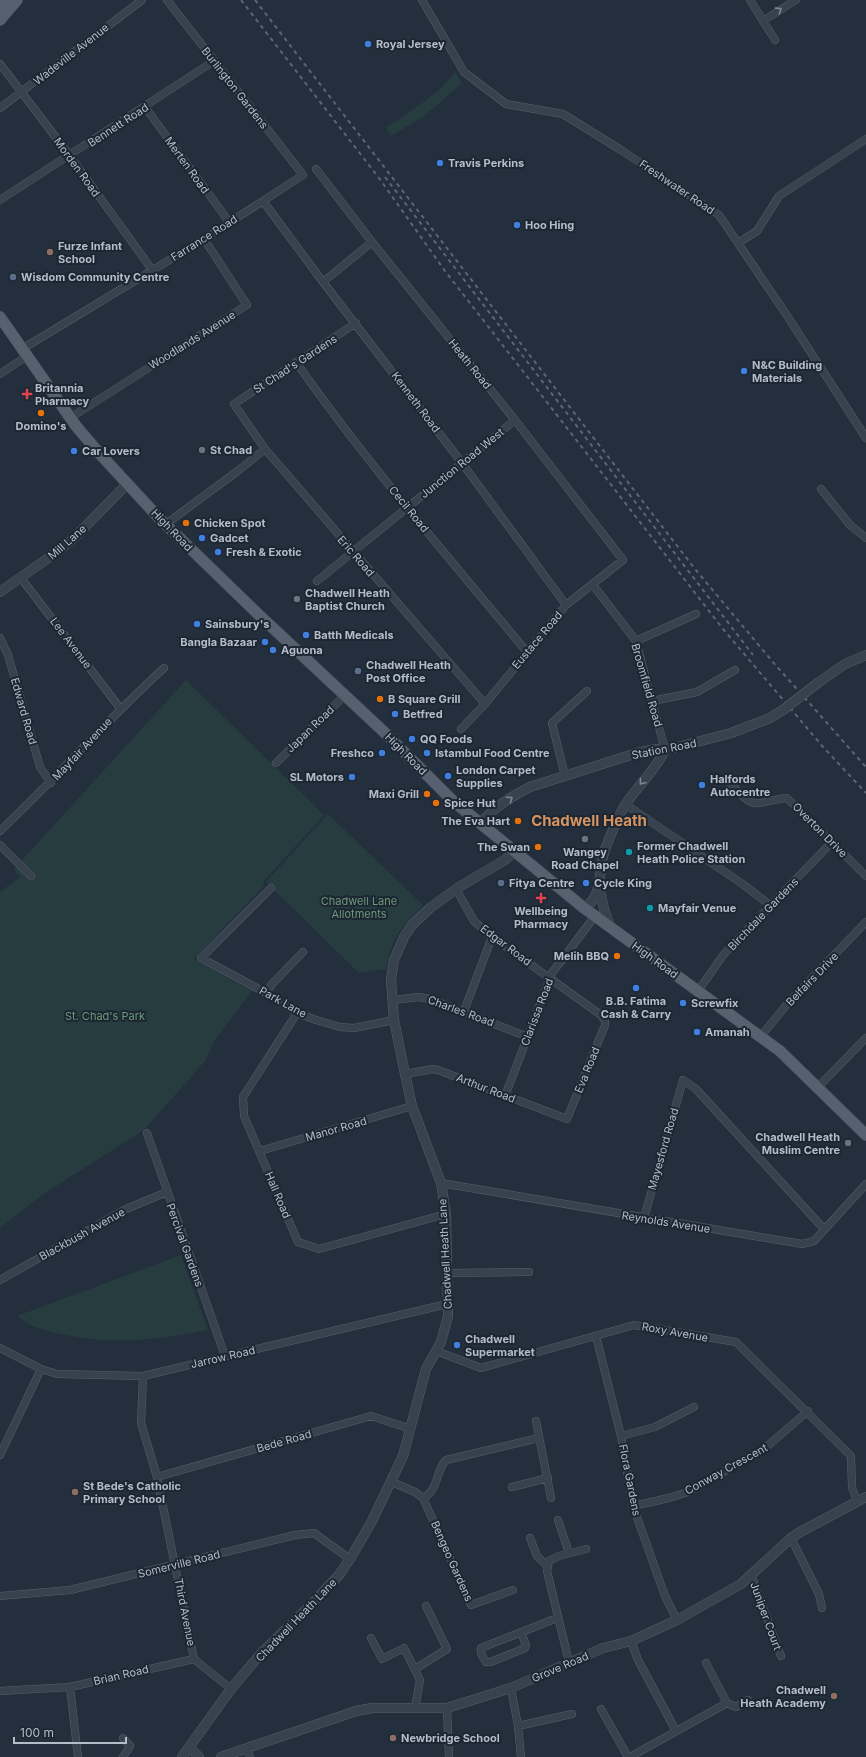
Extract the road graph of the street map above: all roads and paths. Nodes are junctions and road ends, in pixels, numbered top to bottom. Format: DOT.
graph roads {
  1 [pos="7,0"];
  2 [pos="17,0"];
  3 [pos="142,0"];
  4 [pos="167,0"];
  5 [pos="422,0"];
  6 [pos="750,0"];
  7 [pos="796,0"];
  8 [pos="0,9"];
  9 [pos="0,20"];
  10 [pos="763,21"];
  11 [pos="775,40"];
  12 [pos="214,61"];
  13 [pos="0,64"];
  14 [pos="22,92"];
  15 [pos="145,107"];
  16 [pos="0,108"];
  17 [pos="866,139"];
  18 [pos="70,156"];
  19 [pos="316,169"];
  20 [pos="303,176"];
  21 [pos="0,200"];
  22 [pos="264,201"];
  23 [pos="230,223"];
  24 [pos="204,239"];
  25 [pos="372,242"];
  26 [pos="738,243"];
  27 [pos="153,271"];
  28 [pos="323,282"];
  29 [pos="0,317"];
  30 [pos="356,323"];
  31 [pos="25,353"];
  32 [pos="296,362"];
  33 [pos="0,374"];
  34 [pos="234,404"];
  35 [pos="70,418"];
  36 [pos="515,420"];
  37 [pos="866,438"];
  38 [pos="264,449"];
  39 [pos="462,463"];
  40 [pos="128,483"];
  41 [pos="821,489"];
  42 [pos="407,507"];
  43 [pos="166,524"];
  44 [pos="866,538"];
  45 [pos="352,552"];
  46 [pos="623,560"];
  47 [pos="21,578"];
  48 [pos="317,581"];
  49 [pos="593,585"];
  50 [pos="0,592"];
  51 [pos="566,605"];
  52 [pos="696,614"];
  53 [pos="0,638"];
  54 [pos="636,641"];
  55 [pos="527,652"];
  56 [pos="866,655"];
  57 [pos="164,668"];
  58 [pos="735,670"];
  59 [pos="587,691"];
  60 [pos="345,695"];
  61 [pos="652,701"];
  62 [pos="485,704"];
  63 [pos="120,708"];
  64 [pos="461,729"];
  65 [pos="665,750"];
  66 [pos="645,752"];
  67 [pos="276,763"];
  68 [pos="653,769"];
  69 [pos="565,776"];
  70 [pos="50,783"];
  71 [pos="730,783"];
  72 [pos="625,804"];
  73 [pos="480,824"];
  74 [pos="0,831"];
  75 [pos="832,842"];
  76 [pos="0,845"];
  77 [pos="513,852"];
  78 [pos="31,876"];
  79 [pos="866,876"];
  80 [pos="599,886"];
  81 [pos="271,888"];
  82 [pos="456,889"];
  83 [pos="771,906"];
  84 [pos="584,908"];
  85 [pos="595,916"];
  86 [pos="866,922"];
  87 [pos="610,928"];
  88 [pos="492,937"];
  89 [pos="303,952"];
  90 [pos="550,978"];
  91 [pos="698,991"];
  92 [pos="266,993"];
  93 [pos="393,1000"];
  94 [pos="464,1011"];
  95 [pos="297,1013"];
  96 [pos="394,1020"];
  97 [pos="606,1021"];
  98 [pos="528,1036"];
  99 [pos="761,1036"];
  100 [pos="866,1038"];
  101 [pos="405,1074"];
  102 [pos="818,1087"];
  103 [pos="505,1096"];
  104 [pos="412,1106"];
  105 [pos="567,1119"];
  106 [pos="147,1133"];
  107 [pos="866,1135"];
  108 [pos="260,1151"];
  109 [pos="441,1183"];
  110 [pos="866,1184"];
  111 [pos="166,1192"];
  112 [pos="446,1214"];
  113 [pos="644,1218"];
  114 [pos="824,1228"];
  115 [pos="529,1272"];
  116 [pos="447,1273"];
  117 [pos="0,1280"];
  118 [pos="447,1304"];
  119 [pos="596,1336"];
  120 [pos="0,1348"];
  121 [pos="436,1351"];
  122 [pos="224,1356"];
  123 [pos="41,1369"];
  124 [pos="143,1376"];
  125 [pos="694,1407"];
  126 [pos="808,1411"];
  127 [pos="536,1421"];
  128 [pos="411,1429"];
  129 [pos="621,1436"];
  130 [pos="539,1438"];
  131 [pos="0,1455"];
  132 [pos="157,1477"];
  133 [pos="548,1478"];
  134 [pos="392,1482"];
  135 [pos="512,1487"];
  136 [pos="866,1497"];
  137 [pos="423,1498"];
  138 [pos="551,1498"];
  139 [pos="857,1502"];
  140 [pos="633,1506"];
  141 [pos="558,1520"];
  142 [pos="530,1538"];
  143 [pos="791,1538"];
  144 [pos="586,1549"];
  145 [pos="570,1553"];
  146 [pos="350,1559"];
  147 [pos="175,1565"];
  148 [pos="548,1567"];
  149 [pos="751,1575"];
  150 [pos="513,1590"];
  151 [pos="0,1596"];
  152 [pos="426,1606"];
  153 [pos="822,1608"];
  154 [pos="557,1618"];
  155 [pos="677,1620"];
  156 [pos="521,1632"];
  157 [pos="371,1638"];
  158 [pos="631,1641"];
  159 [pos="781,1656"];
  160 [pos="194,1659"];
  161 [pos="569,1662"];
  162 [pos="706,1663"];
  163 [pos="415,1668"];
  164 [pos="70,1687"];
  165 [pos="511,1688"];
  166 [pos="231,1689"];
  167 [pos="0,1691"];
  168 [pos="748,1700"];
  169 [pos="727,1703"];
  170 [pos="415,1708"];
  171 [pos="447,1708"];
  172 [pos="601,1709"];
  173 [pos="572,1714"];
  174 [pos="518,1726"];
  175 [pos="676,1731"];
  176 [pos="123,1738"];
  177 [pos="189,1747"];
  178 [pos="246,1748"];
  179 [pos="78,1757"];
  180 [pos="123,1757"];
  181 [pos="182,1757"];
  182 [pos="199,1757"];
  183 [pos="222,1757"];
  184 [pos="250,1757"];
  185 [pos="449,1757"];
  186 [pos="521,1757"];
  187 [pos="629,1757"];
  1 -- 8 [label="main road"];
  2 -- 9 [label="main road"];
  3 -- 14 [label="street, Wadeville Avenue"];
  4 -- 12 [label="street, Burlington Gardens"];
  5 -- 26 [label="street, Freshwater Road"];
  6 -- 10 [label="street"];
  10 -- 7 [label="street, one-way"];
  10 -- 11 [label="street"];
  12 -- 15 [label="street, Bennett Road"];
  12 -- 20 [label="street, Burlington Gardens"];
  13 -- 14 [label="street, Morden Road"];
  14 -- 16 [label="street, Wadeville Avenue"];
  14 -- 18 [label="street, Morden Road"];
  15 -- 18 [label="street, Bennett Road"];
  15 -- 23 [label="street, Merten Road"];
  17 -- 26 [label="street"];
  18 -- 21 [label="street, Bennett Road"];
  18 -- 27 [label="street, Morden Road"];
  19 -- 25 [label="street, Heath Road"];
  20 -- 22 [label="street, Farrance Road"];
  22 -- 23 [label="street, Farrance Road"];
  22 -- 28 [label="street, Kenneth Road"];
  23 -- 24 [label="street, Farrance Road"];
  24 -- 27 [label="street, Farrance Road"];
  24 -- 35 [label="street, Woodlands Avenue"];
  25 -- 28 [label="street"];
  25 -- 36 [label="street, Heath Road"];
  26 -- 37 [label="street, Freshwater Road"];
  27 -- 31 [label="street, Farrance Road"];
  28 -- 30 [label="street, Kenneth Road"];
  29 -- 31 [label="main road, High Road"];
  30 -- 32 [label="street, St Chad's Gardens"];
  30 -- 39 [label="street, Kenneth Road"];
  31 -- 33 [label="street, Farrance Road"];
  31 -- 35 [label="main road, High Road"];
  32 -- 34 [label="street, St Chad's Gardens"];
  32 -- 42 [label="street, Cecil Road"];
  34 -- 38 [label="street, Eric Road"];
  35 -- 40 [label="main road, High Road"];
  36 -- 39 [label="street, Junction Road West"];
  36 -- 46 [label="street, Heath Road"];
  38 -- 43 [label="street"];
  38 -- 45 [label="street, Eric Road"];
  39 -- 42 [label="street, Junction Road West"];
  39 -- 51 [label="street, Kenneth Road"];
  40 -- 43 [label="main road, High Road"];
  40 -- 47 [label="street, Mill Lane"];
  41 -- 44 [label="street"];
  42 -- 45 [label="street, Junction Road West"];
  42 -- 55 [label="street, Cecil Road"];
  43 -- 60 [label="main road, High Road"];
  45 -- 48 [label="street, Junction Road West"];
  45 -- 62 [label="street, Eric Road"];
  46 -- 49 [label="street, Eustace Road"];
  47 -- 50 [label="street, Mill Lane"];
  47 -- 63 [label="street, Lee Avenue"];
  49 -- 51 [label="street, Eustace Road"];
  49 -- 54 [label="street, Broomfield Road"];
  51 -- 55 [label="street, Eustace Road"];
  52 -- 54 [label="street"];
  53 -- 70 [label="street, Edward Road"];
  54 -- 61 [label="street, Broomfield Road"];
  55 -- 62 [label="street, Eustace Road"];
  56 -- 65 [label="street, Station Road, bridge"];
  57 -- 63 [label="street, Mayfair Avenue"];
  58 -- 61 [label="street"];
  59 -- 69 [label="street"];
  60 -- 67 [label="street, Japan Road"];
  60 -- 73 [label="main road, High Road"];
  61 -- 65 [label="street, Broomfield Road"];
  62 -- 64 [label="street, Eustace Road"];
  63 -- 70 [label="street, Mayfair Avenue"];
  65 -- 66 [label="street, Station Road"];
  65 -- 68 [label="street"];
  66 -- 68 [label="street"];
  66 -- 69 [label="street, Station Road"];
  68 -- 72 [label="street, one-way"];
  73 -- 69 [label="street, Station Road, one-way"];
  70 -- 74 [label="street, Mayfair Avenue"];
  71 -- 75 [label="street, Overton Drive"];
  72 -- 80 [label="street"];
  72 -- 83 [label="street"];
  73 -- 77 [label="main road, High Road"];
  75 -- 79 [label="street, Overton Drive"];
  75 -- 83 [label="street, Birchdale Gardens"];
  76 -- 78 [label="street"];
  77 -- 82 [label="street, Chadwell Heath Lane"];
  77 -- 84 [label="main road, High Road"];
  80 -- 84 [label="street"];
  80 -- 87 [label="street"];
  81 -- 92 [label="street, Park Lane"];
  82 -- 88 [label="street, Edgar Road"];
  82 -- 93 [label="street, Chadwell Heath Lane"];
  83 -- 91 [label="street, Birchdale Gardens"];
  84 -- 85 [label="main road, High Road"];
  85 -- 87 [label="main road, High Road"];
  85 -- 90 [label="street, Clarissa Road"];
  86 -- 99 [label="street, Belfairs Drive"];
  87 -- 91 [label="main road, High Road"];
  88 -- 90 [label="street, Edgar Road"];
  88 -- 94 [label="street"];
  89 -- 92 [label="street"];
  90 -- 97 [label="street, Edgar Road"];
  90 -- 98 [label="street, Clarissa Road"];
  91 -- 99 [label="main road, High Road"];
  92 -- 95 [label="street, Park Lane"];
  93 -- 94 [label="street, Charles Road"];
  93 -- 96 [label="street, Chadwell Heath Lane"];
  94 -- 98 [label="street, Charles Road"];
  95 -- 96 [label="street, Park Lane"];
  95 -- 108 [label="street, Hall Road"];
  96 -- 101 [label="street, Chadwell Heath Lane"];
  97 -- 105 [label="street, Eva Road"];
  98 -- 103 [label="street, Clarissa Road"];
  99 -- 102 [label="main road, High Road"];
  100 -- 102 [label="street"];
  101 -- 103 [label="street, Arthur Road"];
  101 -- 104 [label="street, Chadwell Heath Lane"];
  102 -- 107 [label="main road, High Road"];
  103 -- 105 [label="street, Arthur Road"];
  104 -- 108 [label="street, Manor Road"];
  104 -- 109 [label="street, Chadwell Heath Lane"];
  106 -- 111 [label="street, Percival Gardens"];
  108 -- 112 [label="street, Hall Road"];
  109 -- 112 [label="street, Chadwell Heath Lane"];
  109 -- 113 [label="street, Reynolds Avenue"];
  110 -- 114 [label="street, Reynolds Avenue"];
  111 -- 117 [label="street, Blackbush Avenue"];
  111 -- 122 [label="street, Percival Gardens"];
  112 -- 116 [label="street, Chadwell Heath Lane"];
  113 -- 114 [label="street, Reynolds Avenue"];
  113 -- 114 [label="street, Mayesford Road"];
  115 -- 116 [label="street"];
  116 -- 118 [label="street, Chadwell Heath Lane"];
  118 -- 121 [label="street, Chadwell Heath Lane"];
  118 -- 122 [label="street, Jarrow Road"];
  119 -- 121 [label="street, Roxy Avenue"];
  119 -- 126 [label="street, Roxy Avenue"];
  119 -- 129 [label="street, Flora Gardens"];
  120 -- 123 [label="street, Jarrow Road"];
  121 -- 128 [label="street, Chadwell Heath Lane"];
  122 -- 124 [label="street, Jarrow Road"];
  123 -- 124 [label="street, Jarrow Road"];
  123 -- 131 [label="street"];
  124 -- 132 [label="street, Third Avenue"];
  125 -- 129 [label="street"];
  126 -- 139 [label="street, Roxy Avenue"];
  126 -- 140 [label="street, Conway Crescent"];
  127 -- 130 [label="street"];
  128 -- 132 [label="street, Bede Road"];
  128 -- 134 [label="street, Chadwell Heath Lane"];
  129 -- 140 [label="street, Flora Gardens"];
  130 -- 133 [label="street"];
  130 -- 137 [label="street"];
  132 -- 147 [label="street, Third Avenue"];
  133 -- 135 [label="street"];
  133 -- 138 [label="street"];
  134 -- 137 [label="street"];
  134 -- 146 [label="street, Chadwell Heath Lane"];
  136 -- 139 [label="street, Grove Road"];
  137 -- 150 [label="street, Bengeo Gardens"];
  139 -- 143 [label="street, Grove Road"];
  140 -- 155 [label="street, Flora Gardens"];
  141 -- 145 [label="street"];
  142 -- 148 [label="street"];
  143 -- 149 [label="street, Grove Road"];
  143 -- 153 [label="street"];
  144 -- 145 [label="street"];
  145 -- 148 [label="street"];
  146 -- 147 [label="street, Somerville Road"];
  146 -- 166 [label="street, Chadwell Heath Lane"];
  147 -- 151 [label="street, Somerville Road"];
  147 -- 160 [label="street, Third Avenue"];
  148 -- 154 [label="street"];
  149 -- 155 [label="street, Grove Road"];
  149 -- 159 [label="street, Juniper Court"];
  152 -- 163 [label="street"];
  154 -- 156 [label="street"];
  154 -- 161 [label="street"];
  155 -- 158 [label="street, Grove Road"];
  156 -- 156 [label="street"];
  157 -- 163 [label="street"];
  158 -- 161 [label="street, Grove Road"];
  158 -- 175 [label="street"];
  160 -- 164 [label="street, Brian Road"];
  160 -- 166 [label="street"];
  161 -- 165 [label="street, Grove Road"];
  162 -- 169 [label="street"];
  163 -- 170 [label="street"];
  164 -- 167 [label="street, Brian Road"];
  164 -- 179 [label="street"];
  165 -- 171 [label="street, Grove Road"];
  165 -- 174 [label="street"];
  166 -- 177 [label="street, Chadwell Heath Lane"];
  168 -- 169 [label="street"];
  169 -- 175 [label="street"];
  170 -- 171 [label="street, Grove Road"];
  170 -- 178 [label="street, Grove Road"];
  171 -- 185 [label="street"];
  172 -- 187 [label="street"];
  173 -- 174 [label="street"];
  174 -- 186 [label="street"];
  175 -- 187 [label="street"];
  176 -- 180 [label="street"];
  177 -- 181 [label="street, Chadwell Heath Lane"];
  177 -- 182 [label="street"];
  178 -- 183 [label="street, Grove Road"];
  178 -- 184 [label="street"];
}
